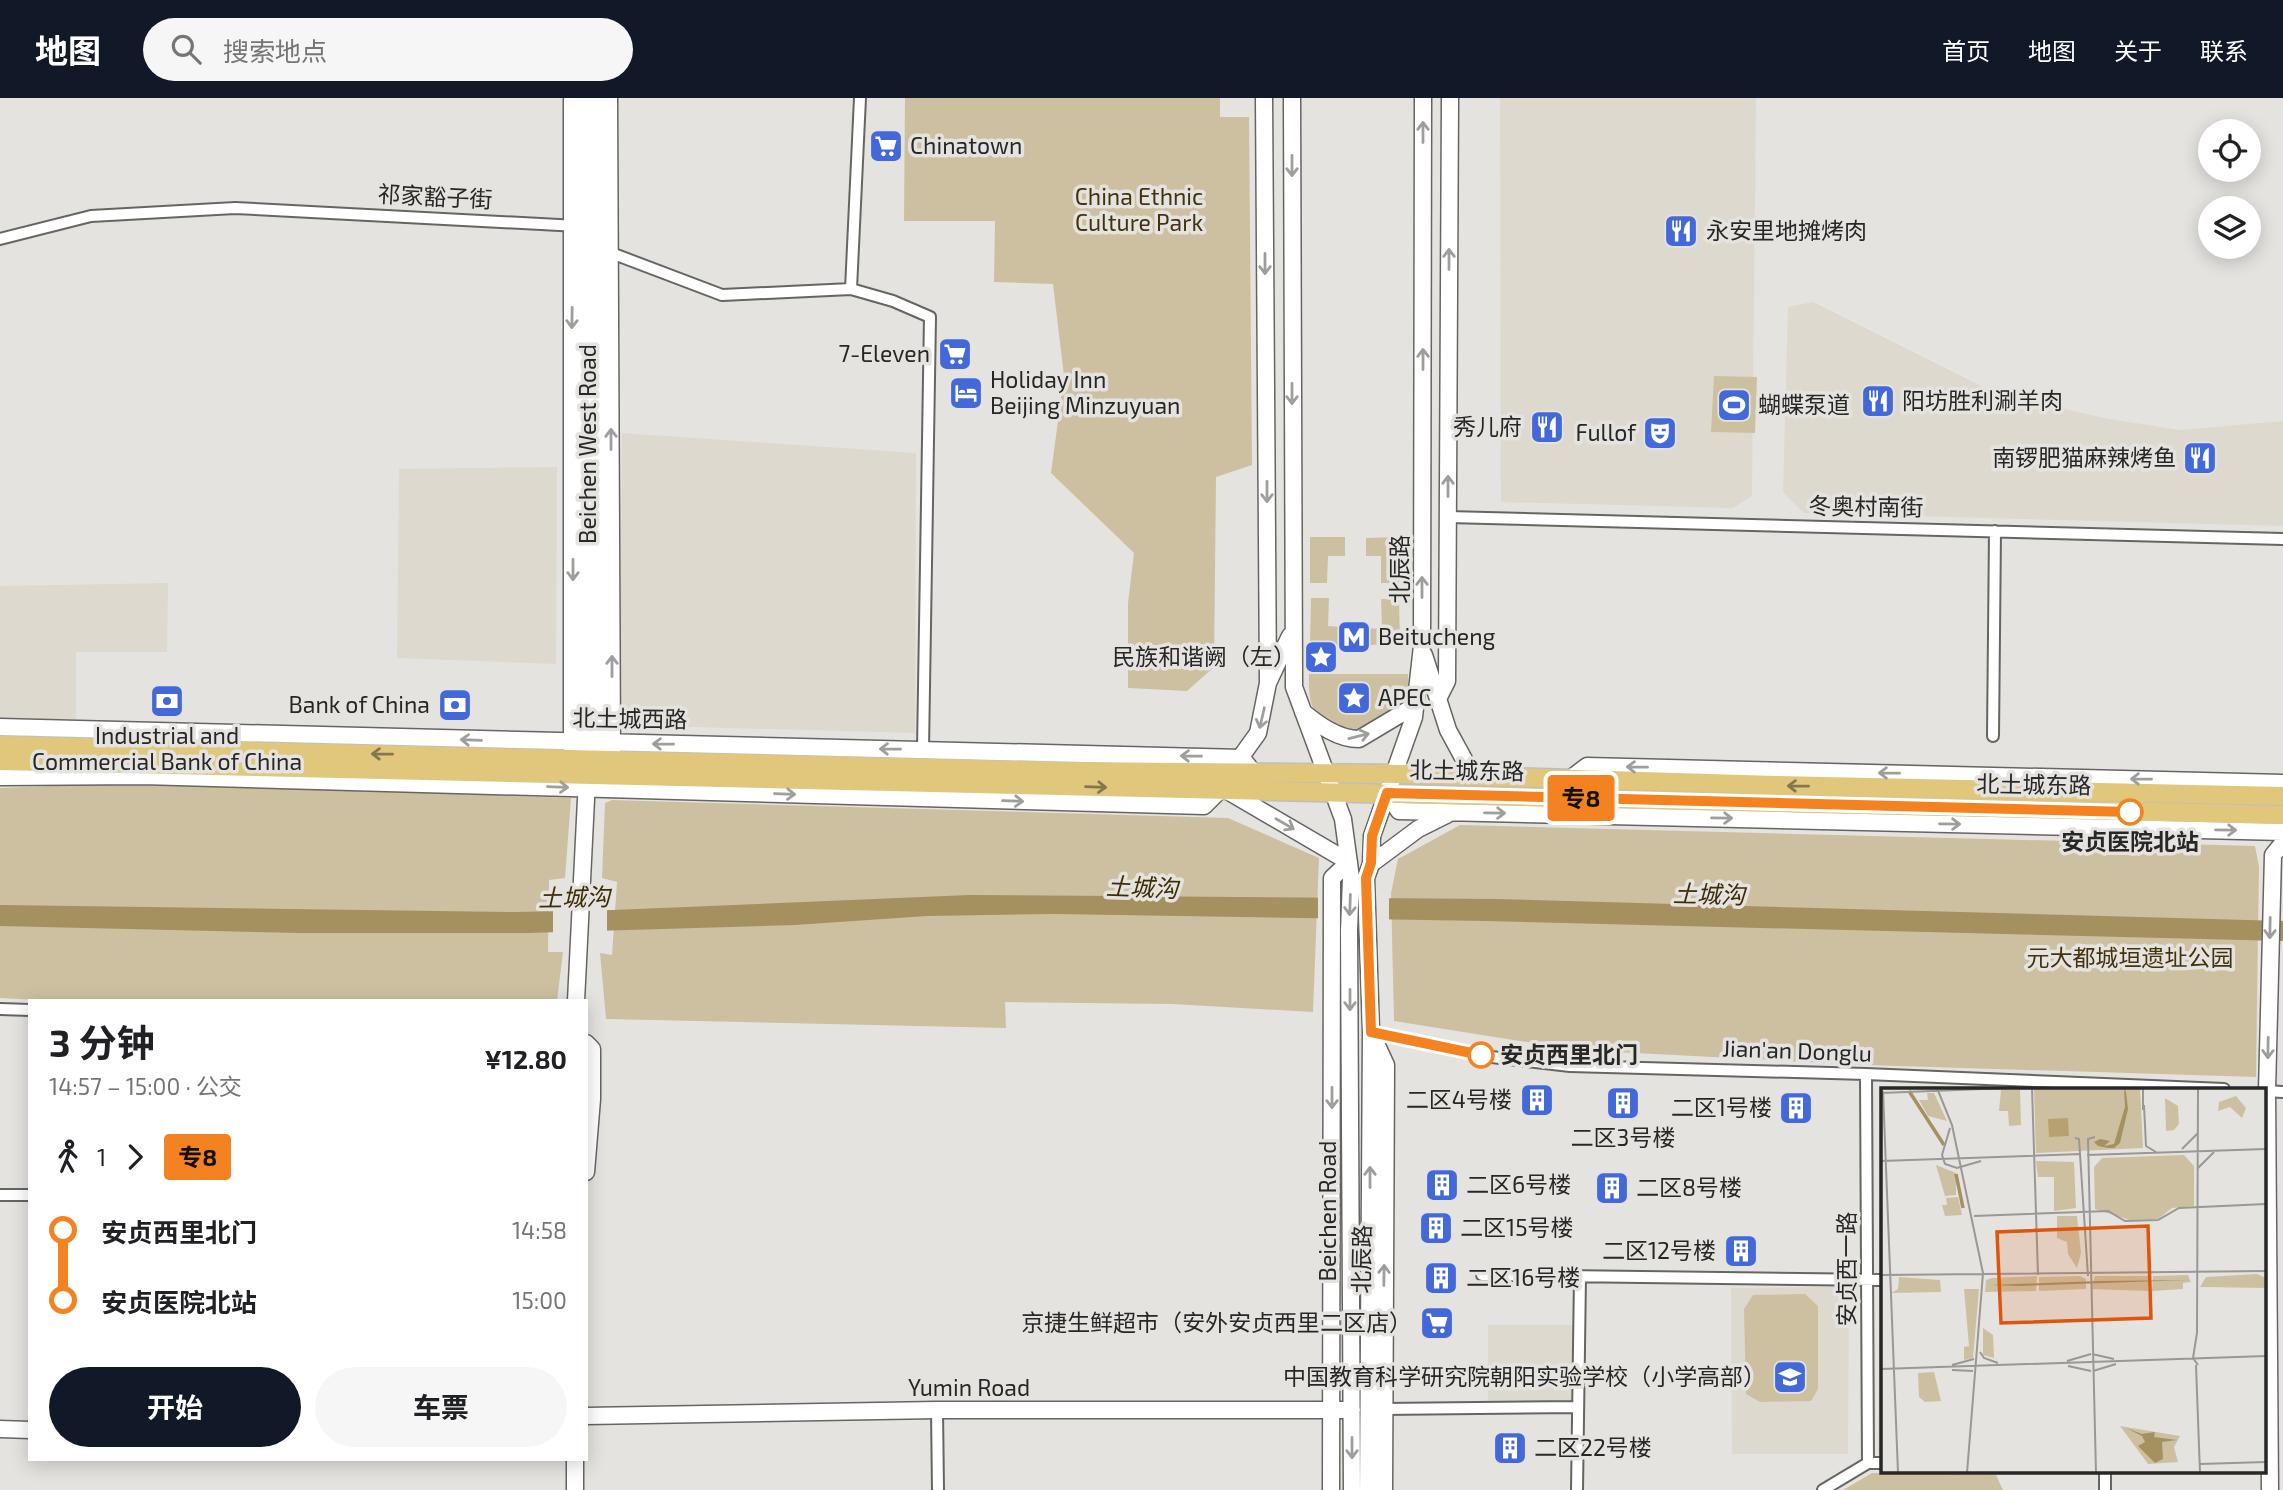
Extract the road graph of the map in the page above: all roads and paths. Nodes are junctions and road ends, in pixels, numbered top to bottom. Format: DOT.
graph roads {
  1 [pos="572,98"];
  2 [pos="583,98"];
  3 [pos="597,98"];
  4 [pos="609,98"];
  5 [pos="860,98"];
  6 [pos="1264,98"];
  7 [pos="1292,98"];
  8 [pos="1423,98"];
  9 [pos="1450,98"];
  10 [pos="579,226"];
  11 [pos="0,239"];
  12 [pos="604,250"];
  13 [pos="851,289"];
  14 [pos="1448,517"];
  15 [pos="1994,531"];
  16 [pos="2283,539"];
  17 [pos="1293,631"];
  18 [pos="1422,649"];
  19 [pos="1268,683"];
  20 [pos="1438,699"];
  21 [pos="1416,705"];
  22 [pos="1303,712"];
  23 [pos="0,727"];
  24 [pos="1993,737"];
  25 [pos="0,745"];
  26 [pos="923,749"];
  27 [pos="591,757"];
  28 [pos="0,761"];
  29 [pos="1242,767"];
  30 [pos="1326,772"];
  31 [pos="1394,774"];
  32 [pos="1473,776"];
  33 [pos="0,777"];
  34 [pos="2283,783"];
  35 [pos="1756,786"];
  36 [pos="1223,790"];
  37 [pos="1333,792"];
  38 [pos="1387,793"];
  39 [pos="1477,796"];
  40 [pos="2283,796"];
  41 [pos="1451,812"];
  42 [pos="2283,815"];
  43 [pos="2283,832"];
  44 [pos="2282,844"];
  45 [pos="1359,870"];
  46 [pos="2283,871"];
  47 [pos="1349,931"];
  48 [pos="2283,993"];
  49 [pos="576,999"];
  50 [pos="0,1009"];
  51 [pos="28,1010"];
  52 [pos="2269,1015"];
  53 [pos="1371,1032"];
  54 [pos="588,1046"];
  55 [pos="1866,1074"];
  56 [pos="2200,1088"];
  57 [pos="2271,1091"];
  58 [pos="588,1148"];
  59 [pos="0,1195"];
  60 [pos="28,1195"];
  61 [pos="1482,1275"];
  62 [pos="1580,1276"];
  63 [pos="1869,1280"];
  64 [pos="1881,1280"];
  65 [pos="1578,1407"];
  66 [pos="1368,1409"];
  67 [pos="937,1410"];
  68 [pos="1330,1410"];
  69 [pos="588,1416"];
  70 [pos="0,1429"];
  71 [pos="28,1430"];
  72 [pos="2277,1433"];
  73 [pos="564,1461"];
  74 [pos="575,1461"];
  75 [pos="1868,1463"];
  76 [pos="1881,1463"];
  77 [pos="2267,1467"];
  78 [pos="2105,1472"];
  79 [pos="564,1490"];
  80 [pos="575,1490"];
  81 [pos="938,1490"];
  82 [pos="1331,1490"];
  83 [pos="1352,1490"];
  84 [pos="1368,1490"];
  85 [pos="1384,1490"];
  86 [pos="1577,1490"];
  87 [pos="1823,1490"];
  88 [pos="2105,1490"];
  89 [pos="2270,1490"];
  1 -- 10 [label="street, Beichen West Road"];
  2 -- 10 [label="street, Beichen West Road"];
  3 -- 12 [label="street, Beichen West Road"];
  4 -- 12 [label="street, Beichen West Road"];
  5 -- 13 [label="street"];
  6 -- 19 [label="street, one-way"];
  7 -- 17 [label="street, 北辰路, one-way"];
  18 -- 8 [label="street, 北辰路, one-way"];
  14 -- 9 [label="street, 北辰路, one-way"];
  10 -- 11 [label="street, 祁家豁子街"];
  10 -- 12 [label="street"];
  10 -- 27 [label="street, Beichen West Road, one-way"];
  12 -- 13 [label="street"];
  27 -- 12 [label="street, Beichen West Road, one-way"];
  13 -- 26 [label="street"];
  14 -- 15 [label="street, 冬奥村南街"];
  14 -- 20 [label="street, 北辰路"];
  15 -- 16 [label="street, 冬奥村南街"];
  15 -- 24 [label="street"];
  17 -- 19 [label="street"];
  17 -- 22 [label="street, 北辰路"];
  18 -- 20 [label="street"];
  18 -- 21 [label="street, 北辰路"];
  19 -- 29 [label="street, one-way"];
  20 -- 32 [label="street"];
  22 -- 21 [label="street, one-way"];
  21 -- 31 [label="street, 北辰路"];
  22 -- 30 [label="street, 北辰路"];
  27 -- 23 [label="street, 北土城西路, one-way"];
  27 -- 25 [label="main road, 北土城西路, one-way"];
  26 -- 27 [label="street, 北土城西路, one-way"];
  29 -- 26 [label="street, 北土城西路, one-way"];
  27 -- 28 [label="main road, 北土城西路"];
  27 -- 29 [label="main road, 北土城西路"];
  33 -- 27 [label="street, 北土城西路, one-way"];
  27 -- 36 [label="main road, 北土城西路, one-way"];
  27 -- 49 [label="street, Beichen West Road"];
  29 -- 30 [label="main road, 北土城西路"];
  30 -- 31 [label="main road, 北土城东路"];
  30 -- 37 [label="street, 北辰路"];
  31 -- 32 [label="main road, 北土城东路"];
  31 -- 38 [label="street, 北辰路"];
  35 -- 32 [label="main road, 北土城东路, one-way"];
  34 -- 35 [label="street, 北土城东路, one-way"];
  35 -- 39 [label="main road, 北土城东路"];
  40 -- 35 [label="main road, 北土城东路, one-way"];
  35 -- 42 [label="main road, 北土城东路"];
  36 -- 37 [label="main road, 北土城西路"];
  36 -- 45 [label="street, one-way"];
  37 -- 38 [label="main road, 北土城西路"];
  37 -- 45 [label="street, 北辰路"];
  38 -- 39 [label="main road, 北土城东路"];
  38 -- 41 [label="street, 北土城东路"];
  38 -- 45 [label="street, 北辰路"];
  39 -- 41 [label="street"];
  41 -- 43 [label="street, 北土城东路, one-way"];
  41 -- 45 [label="street"];
  42 -- 43 [label="street"];
  43 -- 44 [label="street"];
  44 -- 46 [label="street"];
  44 -- 52 [label="street, one-way"];
  45 -- 47 [label="street, 北辰路, one-way"];
  45 -- 53 [label="street, 北辰路"];
  45 -- 68 [label="street, 北辰路, one-way"];
  47 -- 66 [label="street, Beichen Road, one-way"];
  48 -- 52 [label="street"];
  50 -- 51 [label="street"];
  52 -- 57 [label="street, one-way"];
  53 -- 55 [label="street, Jian'an Donglu"];
  66 -- 53 [label="street, 北辰路, one-way"];
  54 -- 58 [label="street"];
  55 -- 56 [label="street, Jian'an Donglu"];
  55 -- 63 [label="street, 安贞西一路"];
  57 -- 72 [label="street"];
  59 -- 60 [label="street"];
  61 -- 62 [label="street"];
  62 -- 63 [label="street"];
  62 -- 65 [label="street"];
  63 -- 64 [label="street"];
  63 -- 75 [label="street, 安贞西一路"];
  65 -- 66 [label="street"];
  65 -- 86 [label="street"];
  66 -- 68 [label="street, Yumin Road"];
  66 -- 83 [label="street, Beichen Road, one-way"];
  66 -- 84 [label="street, 北辰路"];
  66 -- 85 [label="street, 北辰路"];
  67 -- 68 [label="street, Yumin Road"];
  67 -- 69 [label="street, Yumin Road"];
  67 -- 81 [label="street"];
  68 -- 82 [label="street, 北辰路"];
  70 -- 71 [label="street"];
  72 -- 77 [label="street"];
  73 -- 79 [label="street"];
  74 -- 80 [label="street"];
  75 -- 76 [label="street"];
  75 -- 87 [label="street"];
  77 -- 89 [label="street"];
  78 -- 88 [label="street"];
}
